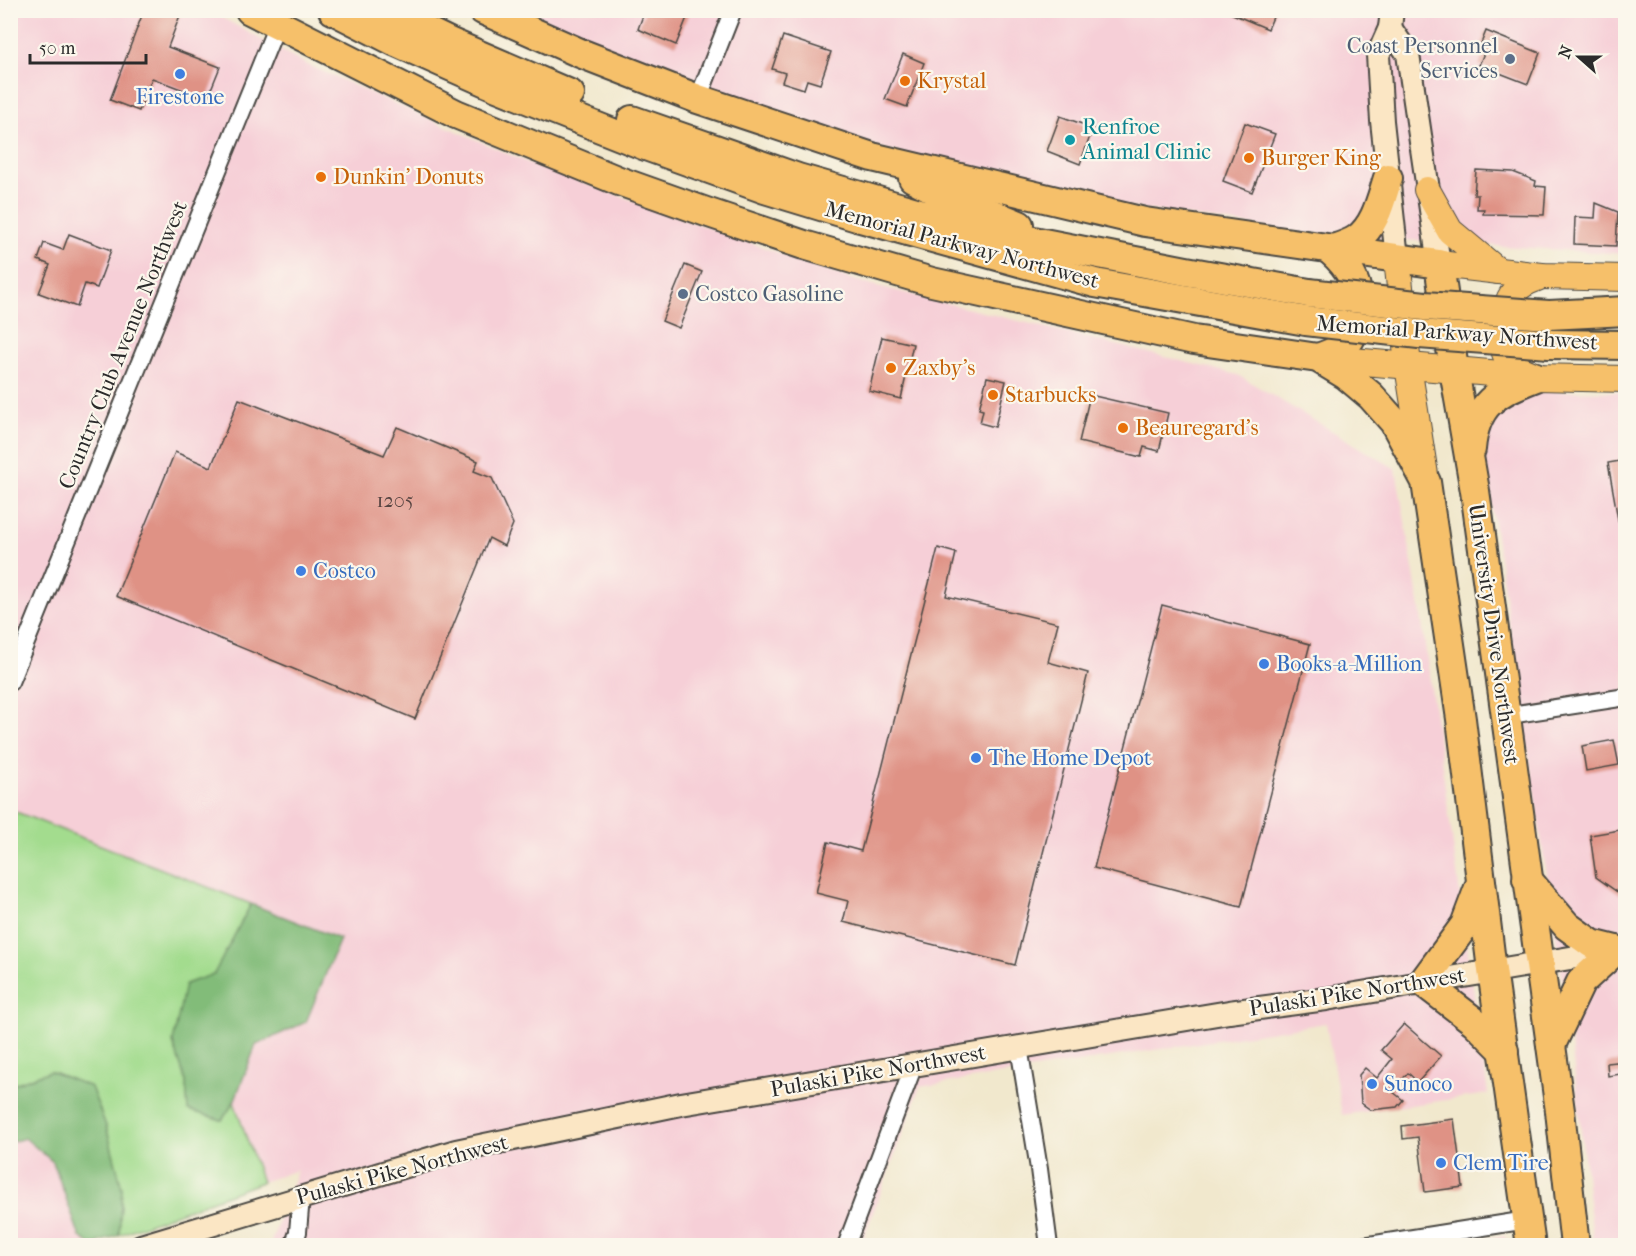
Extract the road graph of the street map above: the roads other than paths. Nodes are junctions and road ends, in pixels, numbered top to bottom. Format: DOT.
graph roads {
  1 [pos="250,10"];
  2 [pos="333,10"];
  3 [pos="383,10"];
  4 [pos="483,10"];
  5 [pos="733,10"];
  6 [pos="1391,19"];
  7 [pos="278,25"];
  8 [pos="698,99"];
  9 [pos="872,158"];
  10 [pos="1388,178"];
  11 [pos="1427,190"];
  12 [pos="1330,250"];
  13 [pos="1108,256"];
  14 [pos="1396,258"];
  15 [pos="1439,264"];
  16 [pos="1498,271"];
  17 [pos="897,272"];
  18 [pos="1542,276"];
  19 [pos="1626,278"];
  20 [pos="1095,283"];
  21 [pos="1626,311"];
  22 [pos="1626,345"];
  23 [pos="1318,358"];
  24 [pos="1408,366"];
  25 [pos="1454,370"];
  26 [pos="1536,377"];
  27 [pos="1626,379"];
  28 [pos="1470,463"];
  29 [pos="1426,482"];
  30 [pos="10,682"];
  31 [pos="1626,697"];
  32 [pos="1504,716"];
  33 [pos="1527,879"];
  34 [pos="1481,880"];
  35 [pos="1621,949"];
  36 [pos="1540,963"];
  37 [pos="1492,970"];
  38 [pos="1423,982"];
  39 [pos="1551,1045"];
  40 [pos="1019,1047"];
  41 [pos="1504,1051"];
  42 [pos="914,1065"];
  43 [pos="301,1197"];
  44 [pos="1529,1232"];
  45 [pos="141,1245"];
  46 [pos="293,1245"];
  47 [pos="846,1245"];
  48 [pos="1049,1245"];
  49 [pos="1363,1245"];
  50 [pos="1575,1245"];
  1 -- 7 [label="highway"];
  2 -- 20 [label="highway, Memorial Parkway Northwest"];
  3 -- 13 [label="highway, Memorial Parkway Northwest"];
  4 -- 8 [label="highway"];
  5 -- 8 [label="street"];
  6 -- 10 [label="main road, University Drive Northwest"];
  6 -- 11 [label="main road, University Drive Northwest"];
  7 -- 17 [label="highway"];
  7 -- 30 [label="street, Country Club Avenue Northwest"];
  8 -- 9 [label="highway"];
  9 -- 12 [label="highway"];
  9 -- 13 [label="highway"];
  10 -- 12 [label="highway"];
  10 -- 14 [label="main road, University Drive Northwest"];
  11 -- 15 [label="main road, University Drive Northwest"];
  11 -- 16 [label="main road"];
  12 -- 14 [label="highway"];
  12 -- 23 [label="highway"];
  13 -- 21 [label="highway, Memorial Parkway Northwest, bridge"];
  14 -- 15 [label="highway"];
  14 -- 24 [label="main road, University Drive Northwest"];
  15 -- 16 [label="main road"];
  15 -- 25 [label="highway, University Drive Northwest"];
  16 -- 18 [label="main road"];
  17 -- 20 [label="highway"];
  17 -- 23 [label="highway"];
  18 -- 19 [label="main road"];
  18 -- 26 [label="main road"];
  20 -- 22 [label="highway, Memorial Parkway Northwest, bridge"];
  23 -- 24 [label="main road"];
  23 -- 29 [label="highway"];
  24 -- 25 [label="main road"];
  24 -- 29 [label="main road, University Drive Northwest"];
  25 -- 26 [label="main road"];
  25 -- 28 [label="highway, University Drive Northwest"];
  26 -- 27 [label="main road"];
  26 -- 28 [label="highway"];
  28 -- 32 [label="highway, University Drive Northwest"];
  29 -- 34 [label="highway, University Drive Northwest"];
  31 -- 32 [label="street"];
  32 -- 33 [label="highway, University Drive Northwest"];
  33 -- 35 [label="highway"];
  33 -- 36 [label="highway, University Drive Northwest"];
  34 -- 37 [label="highway, University Drive Northwest"];
  34 -- 38 [label="highway"];
  35 -- 36 [label="main road, Pulaski Pike Northwest"];
  35 -- 39 [label="highway"];
  36 -- 37 [label="main road, Pulaski Pike Northwest"];
  36 -- 39 [label="highway, University Drive Northwest"];
  37 -- 38 [label="main road, Pulaski Pike Northwest"];
  37 -- 41 [label="highway, University Drive Northwest"];
  38 -- 40 [label="main road, Pulaski Pike Northwest"];
  38 -- 41 [label="highway"];
  39 -- 50 [label="highway, University Drive Northwest"];
  40 -- 42 [label="main road, Pulaski Pike Northwest"];
  40 -- 48 [label="street"];
  41 -- 44 [label="highway, University Drive Northwest"];
  42 -- 43 [label="main road, Pulaski Pike Northwest"];
  42 -- 47 [label="street"];
  43 -- 45 [label="main road, Pulaski Pike Northwest"];
  43 -- 46 [label="street"];
  44 -- 49 [label="street"];
}
